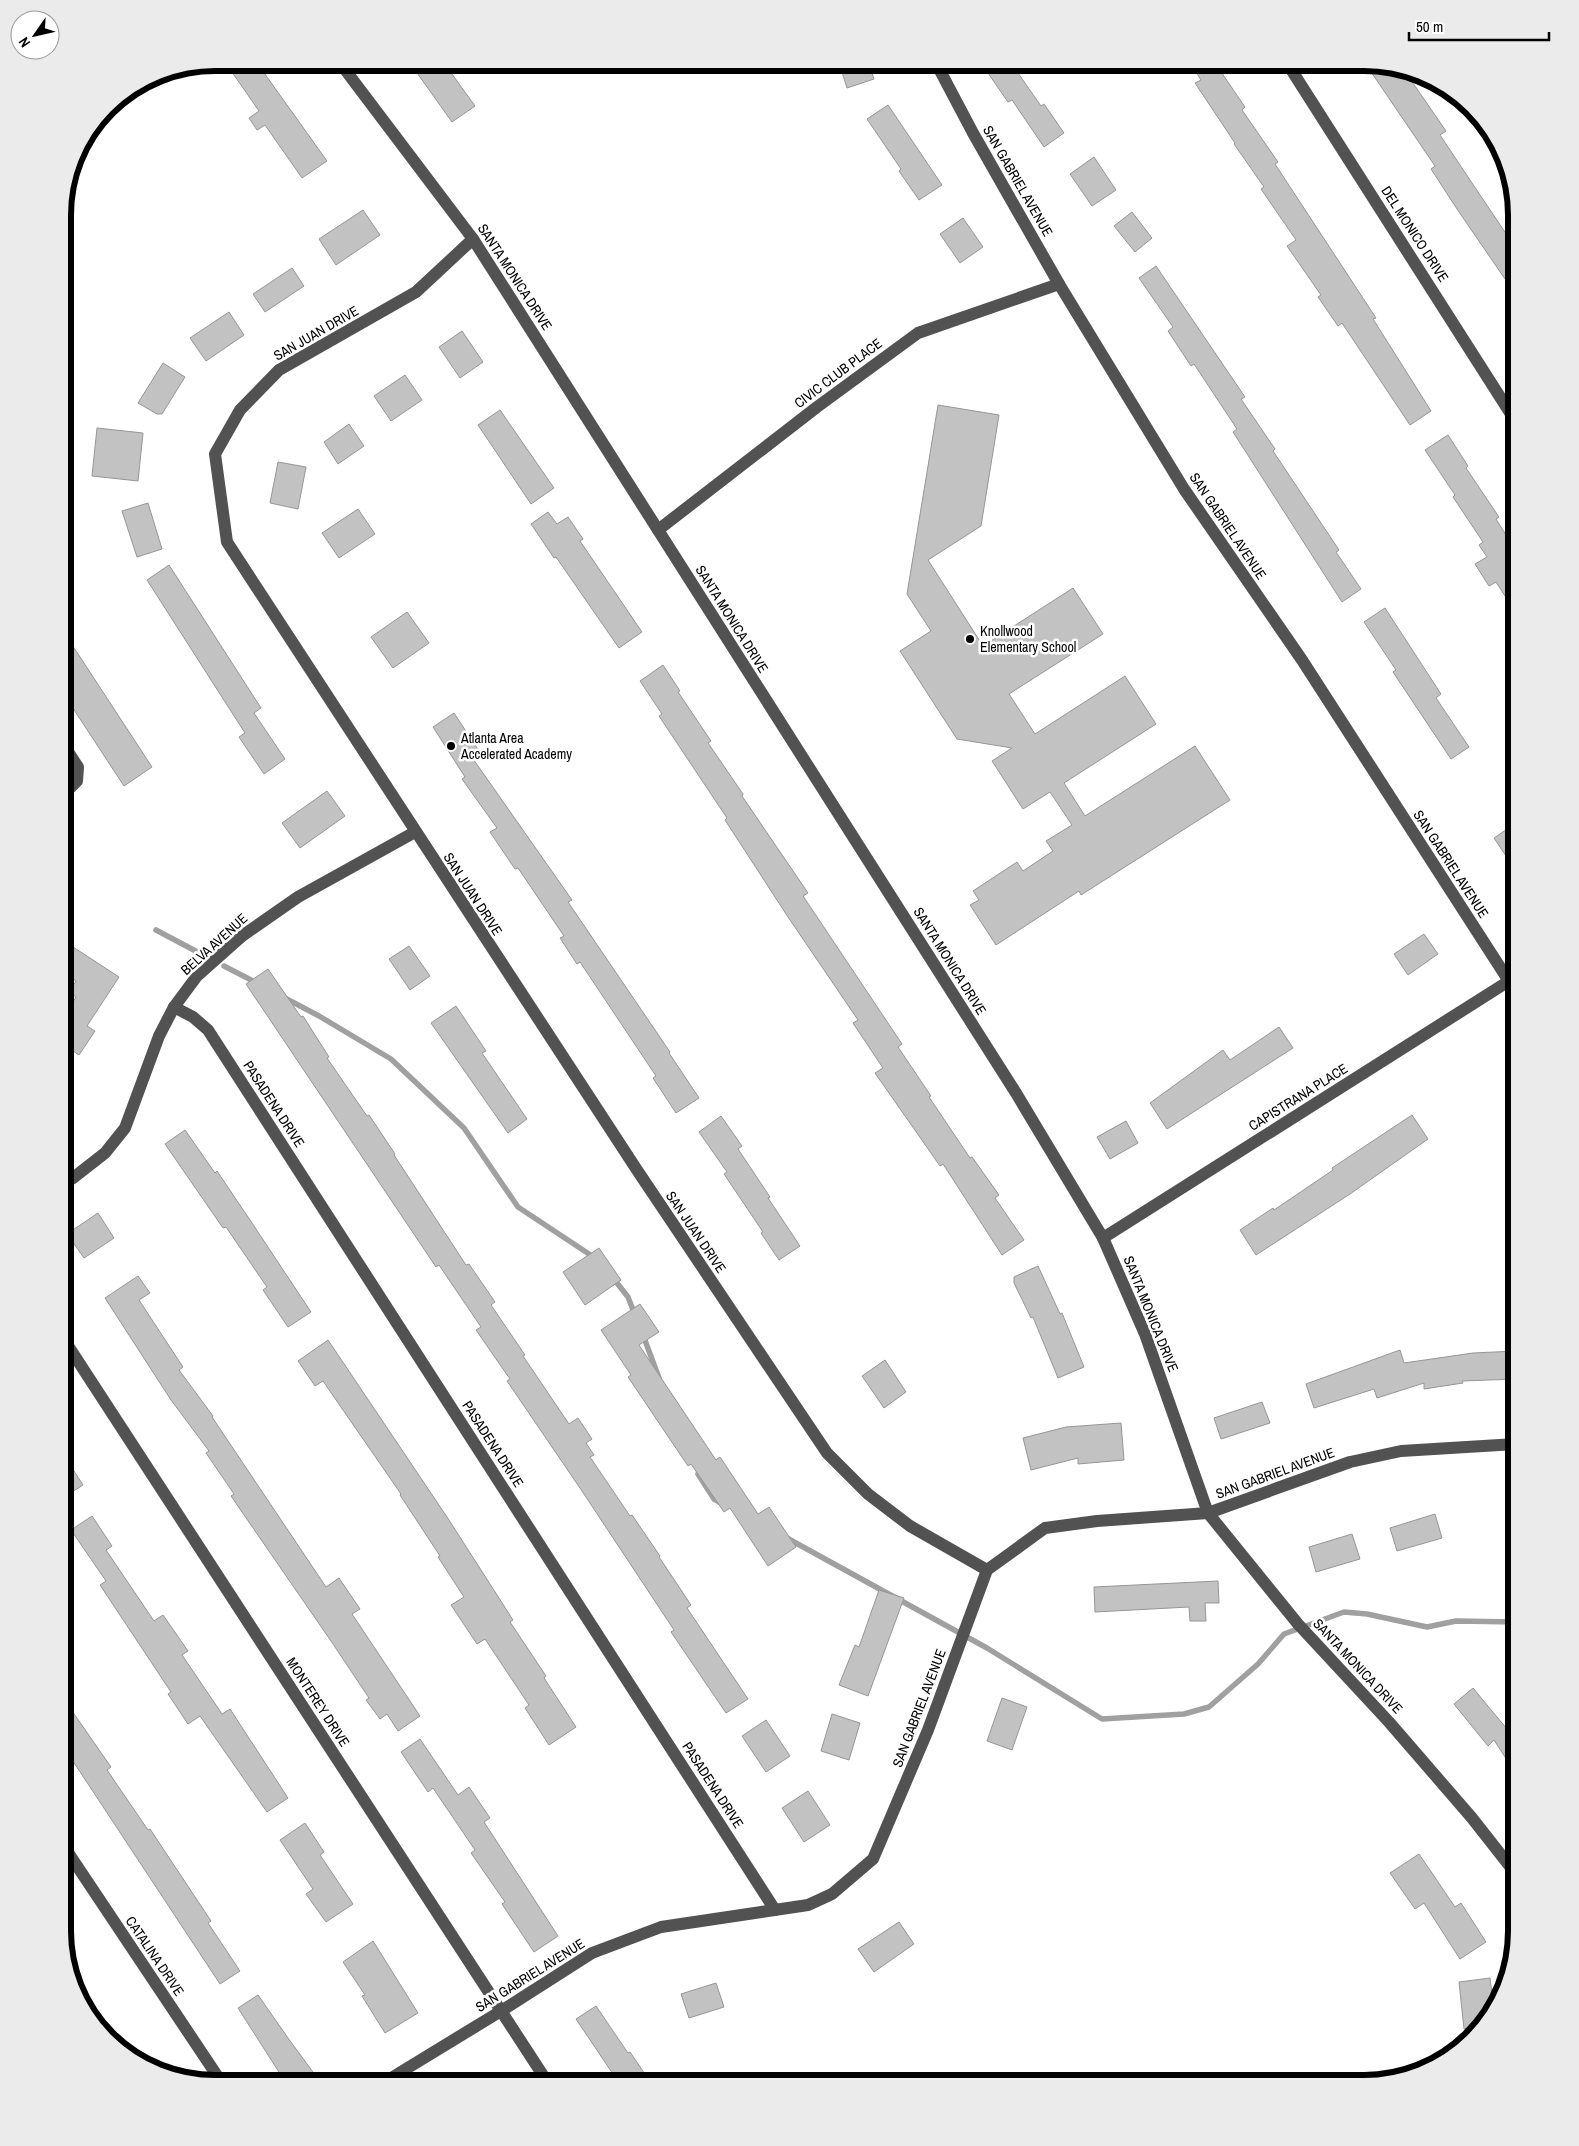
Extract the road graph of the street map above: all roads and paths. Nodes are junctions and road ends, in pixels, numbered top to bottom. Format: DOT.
graph roads {
  1 [pos="347,71"];
  2 [pos="941,72"];
  3 [pos="1294,72"];
  4 [pos="473,239"];
  5 [pos="1059,284"];
  6 [pos="1508,409"];
  7 [pos="658,530"];
  8 [pos="72,757"];
  9 [pos="72,786"];
  10 [pos="415,832"];
  11 [pos="1508,978"];
  12 [pos="1508,989"];
  13 [pos="174,1007"];
  14 [pos="71,1179"];
  15 [pos="1103,1238"];
  16 [pos="71,1351"];
  17 [pos="1508,1444"];
  18 [pos="1208,1513"];
  19 [pos="987,1570"];
  20 [pos="71,1858"];
  21 [pos="1508,1864"];
  22 [pos="775,1910"];
  23 [pos="502,2011"];
  24 [pos="216,2074"];
  25 [pos="398,2074"];
  26 [pos="542,2074"];
  1 -- 4 [label="street, SANTA MONICA DRIVE"];
  2 -- 5 [label="street, SAN GABRIEL AVENUE"];
  3 -- 6 [label="street, DEL MONICO DRIVE"];
  4 -- 7 [label="street, SANTA MONICA DRIVE"];
  4 -- 10 [label="street, SAN JUAN DRIVE"];
  5 -- 7 [label="street, CIVIC CLUB PLACE"];
  5 -- 11 [label="street, SAN GABRIEL AVENUE"];
  7 -- 15 [label="street, SANTA MONICA DRIVE"];
  8 -- 9 [label="street"];
  10 -- 13 [label="street, BELVA AVENUE"];
  10 -- 19 [label="street, SAN JUAN DRIVE"];
  12 -- 15 [label="street, CAPISTRANA PLACE"];
  13 -- 14 [label="street, BELVA AVENUE"];
  13 -- 22 [label="street, PASADENA DRIVE"];
  15 -- 18 [label="street, SANTA MONICA DRIVE"];
  16 -- 23 [label="street, MONTEREY DRIVE"];
  17 -- 18 [label="street, SAN GABRIEL AVENUE"];
  18 -- 19 [label="street, SAN GABRIEL AVENUE"];
  18 -- 21 [label="street, SANTA MONICA DRIVE"];
  19 -- 22 [label="street, SAN GABRIEL AVENUE"];
  20 -- 24 [label="street, CATALINA DRIVE"];
  22 -- 23 [label="street, SAN GABRIEL AVENUE"];
  23 -- 25 [label="street, SAN GABRIEL AVENUE"];
  23 -- 26 [label="street, MONTEREY DRIVE"];
}
